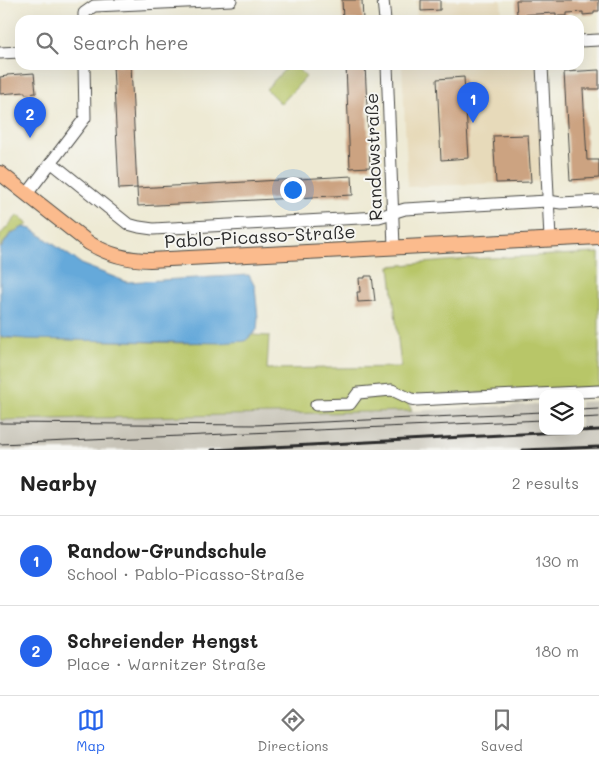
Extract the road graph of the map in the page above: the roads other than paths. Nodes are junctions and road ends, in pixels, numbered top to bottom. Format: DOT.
graph roads {
  1 [pos="231,0"];
  2 [pos="383,0"];
  3 [pos="84,15"];
  4 [pos="384,15"];
  5 [pos="599,40"];
  6 [pos="584,41"];
  7 [pos="0,52"];
  8 [pos="15,52"];
  9 [pos="84,70"];
  10 [pos="387,70"];
  11 [pos="542,70"];
  12 [pos="52,163"];
  13 [pos="0,173"];
  14 [pos="27,194"];
  15 [pos="548,201"];
  16 [pos="599,202"];
  17 [pos="393,212"];
  18 [pos="599,237"];
  19 [pos="550,239"];
  20 [pos="394,247"];
  21 [pos="599,391"];
  22 [pos="316,405"];
  1 -- 3 [label="street"];
  2 -- 4 [label="street"];
  5 -- 6 [label="street"];
  7 -- 8 [label="street"];
  9 -- 12 [label="street"];
  10 -- 17 [label="street, Randowstraße"];
  11 -- 15 [label="street"];
  12 -- 14 [label="street"];
  12 -- 17 [label="street, Pablo-Picasso-Straße"];
  13 -- 14 [label="main road, Pablo-Picasso-Straße"];
  14 -- 20 [label="main road, Pablo-Picasso-Straße"];
  15 -- 16 [label="street, Pablo-Picasso-Straße"];
  15 -- 17 [label="street, Pablo-Picasso-Straße"];
  15 -- 19 [label="street"];
  17 -- 20 [label="street, Randowstraße"];
  18 -- 19 [label="main road, Pablo-Picasso-Straße"];
  19 -- 20 [label="main road, Pablo-Picasso-Straße"];
  21 -- 22 [label="street"];
}
